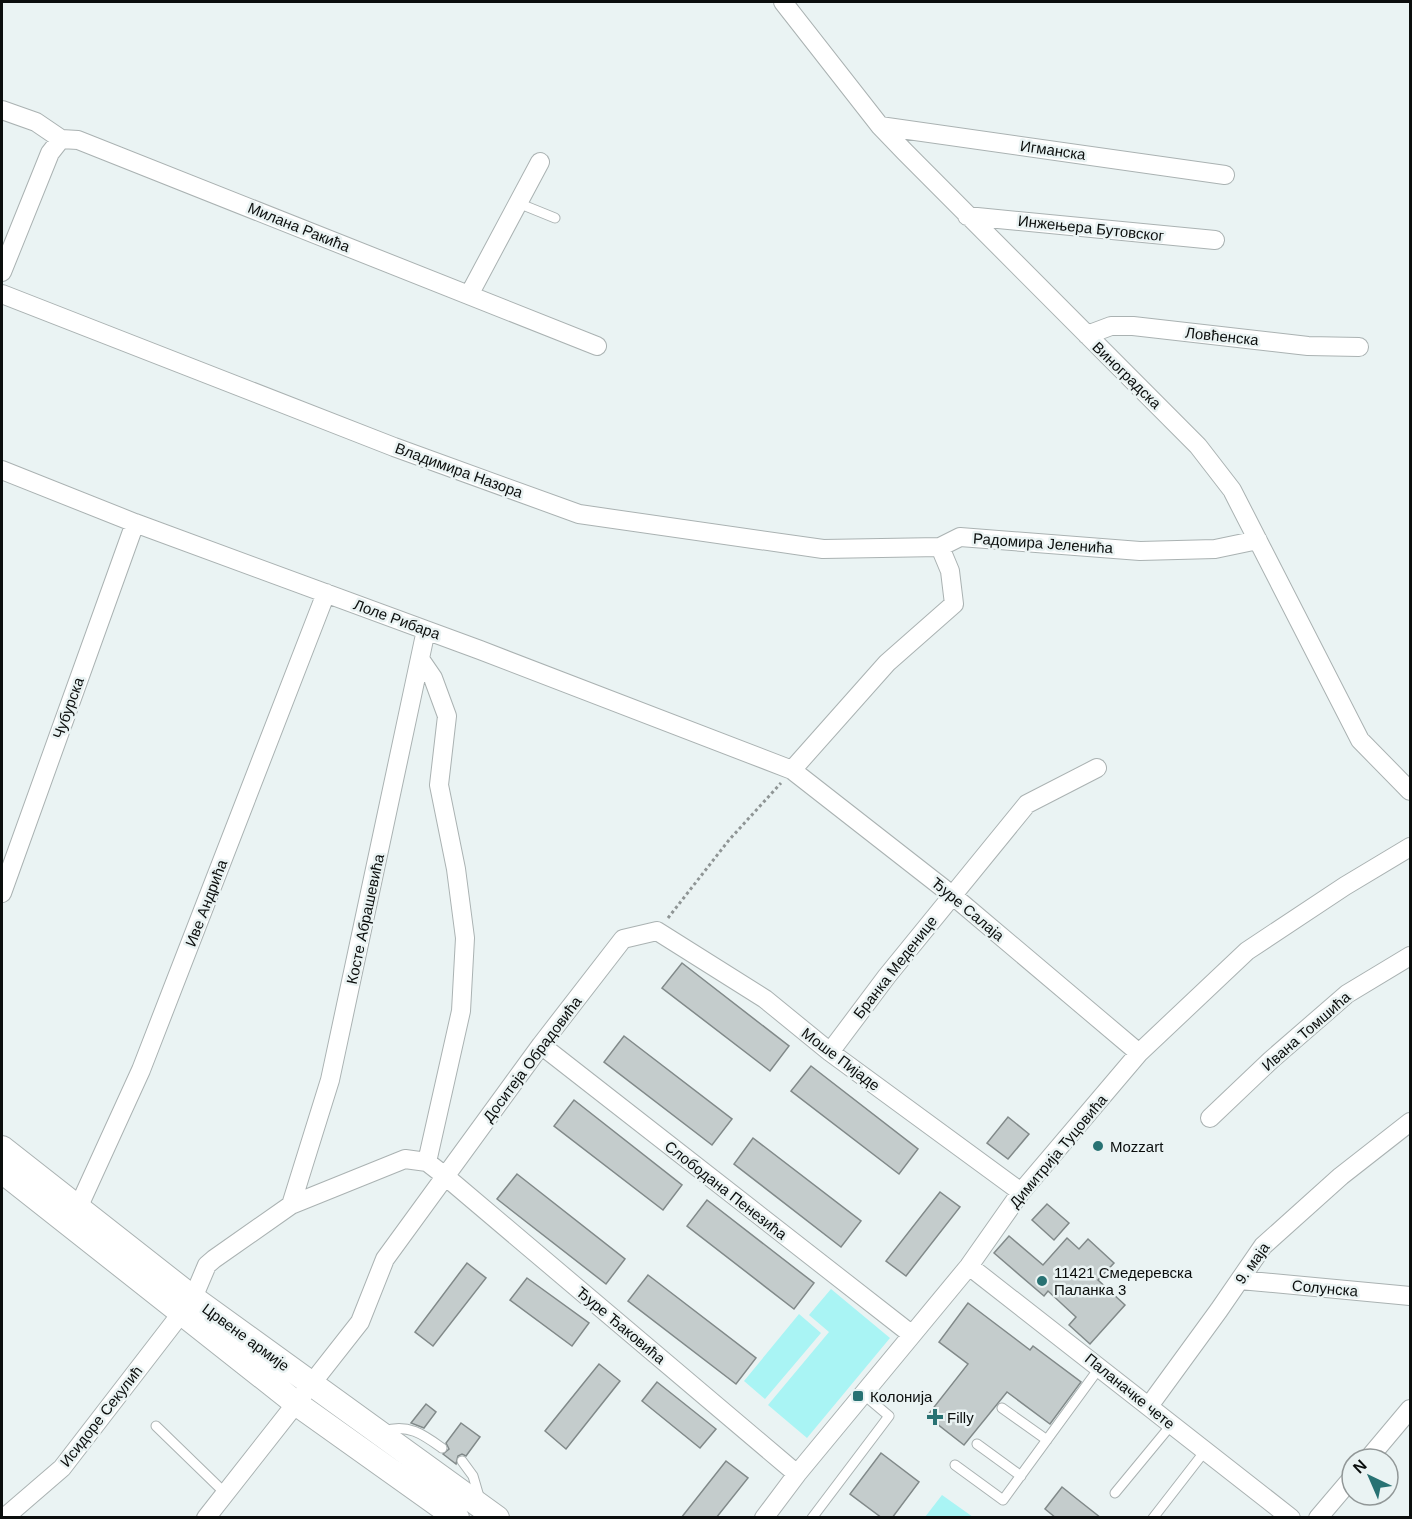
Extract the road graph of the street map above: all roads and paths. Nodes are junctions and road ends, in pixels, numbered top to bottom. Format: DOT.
graph roads {
  1 [pos="783,2"];
  2 [pos="2,110"];
  3 [pos="880,126"];
  4 [pos="61,139"];
  5 [pos="540,162"];
  6 [pos="1225,175"];
  7 [pos="518,203"];
  8 [pos="967,216"];
  9 [pos="555,218"];
  10 [pos="1215,240"];
  11 [pos="2,272"];
  12 [pos="2,294"];
  13 [pos="469,295"];
  14 [pos="1087,335"];
  15 [pos="597,346"];
  16 [pos="1359,347"];
  17 [pos="2,470"];
  18 [pos="135,523"];
  19 [pos="1258,540"];
  20 [pos="940,546"];
  21 [pos="326,593"];
  22 [pos="426,630"];
  23 [pos="420,659"];
  24 [pos="1097,768"];
  25 [pos="792,770"];
  26 [pos="1410,792"];
  27 [pos="1410,847"];
  28 [pos="2,893"];
  29 [pos="952,895"];
  30 [pos="657,931"];
  31 [pos="1410,956"];
  32 [pos="541,1045"];
  33 [pos="830,1053"];
  34 [pos="1139,1053"];
  35 [pos="1210,1118"];
  36 [pos="1410,1122"];
  37 [pos="2,1148"];
  38 [pos="427,1161"];
  39 [pos="2,1171"];
  40 [pos="445,1176"];
  41 [pos="1021,1192"];
  42 [pos="291,1205"];
  43 [pos="78,1208"];
  44 [pos="969,1266"];
  45 [pos="1240,1280"];
  46 [pos="1410,1296"];
  47 [pos="186,1305"];
  48 [pos="911,1334"];
  49 [pos="1100,1367"];
  50 [pos="304,1394"];
  51 [pos="863,1394"];
  52 [pos="1149,1406"];
  53 [pos="1002,1408"];
  54 [pos="1410,1409"];
  55 [pos="1172,1424"];
  56 [pos="156,1426"];
  57 [pos="381,1432"];
  58 [pos="1047,1440"];
  59 [pos="977,1444"];
  60 [pos="1378,1447"];
  61 [pos="442,1448"];
  62 [pos="1205,1451"];
  63 [pos="462,1461"];
  64 [pos="955,1465"];
  65 [pos="797,1474"];
  66 [pos="1021,1476"];
  67 [pos="1340,1492"];
  68 [pos="225,1493"];
  69 [pos="1115,1494"];
  70 [pos="489,1511"];
  71 [pos="4,1518"];
  72 [pos="206,1518"];
  73 [pos="457,1518"];
  74 [pos="764,1518"];
  75 [pos="812,1518"];
  76 [pos="1153,1518"];
  77 [pos="1291,1518"];
  78 [pos="1318,1518"];
  1 -- 3 [label="street, Виноградска"];
  2 -- 4 [label="street, Милана Ракића"];
  3 -- 6 [label="street, Игманска"];
  3 -- 8 [label="street, Виноградска"];
  4 -- 11 [label="street"];
  4 -- 13 [label="street, Милана Ракића"];
  5 -- 7 [label="street"];
  7 -- 9 [label="lane"];
  7 -- 13 [label="street"];
  8 -- 10 [label="street, Инжењера Бутовског"];
  8 -- 14 [label="street, Виноградска"];
  12 -- 20 [label="street, Владимира Назора"];
  13 -- 15 [label="street, Милана Ракића"];
  14 -- 16 [label="street, Ловћенска"];
  14 -- 19 [label="street, Виноградска"];
  17 -- 18 [label="street, Лоле Рибара"];
  18 -- 21 [label="street, Лоле Рибара"];
  18 -- 28 [label="street, Чубурска"];
  19 -- 20 [label="street, Радомира Јеленића"];
  19 -- 26 [label="street, Виноградска"];
  20 -- 25 [label="street"];
  21 -- 22 [label="street, Лоле Рибара"];
  21 -- 43 [label="street, Иве Андрића"];
  22 -- 23 [label="street, Косте Абрашевића"];
  22 -- 25 [label="street, Лоле Рибара"];
  23 -- 38 [label="street"];
  23 -- 42 [label="street, Косте Абрашевића"];
  24 -- 29 [label="street, Бранка Меденице"];
  25 -- 29 [label="street, Ђуре Салаја"];
  25 -- 30 [label="path"];
  27 -- 34 [label="street, Димитрија Туцовића"];
  29 -- 33 [label="street, Бранка Меденице"];
  29 -- 34 [label="street, Ђуре Салаја"];
  30 -- 32 [label="street, Доситеја Обрадовића"];
  30 -- 33 [label="street, Моше Пијаде"];
  31 -- 35 [label="street, Ивана Томшића"];
  32 -- 40 [label="street, Доситеја Обрадовића"];
  32 -- 48 [label="street, Слободана Пенезића"];
  33 -- 41 [label="street, Моше Пијаде"];
  34 -- 41 [label="street, Димитрија Туцовића"];
  36 -- 45 [label="street, 9. маја"];
  37 -- 43 [label="main road, Црвене армије"];
  38 -- 40 [label="street"];
  38 -- 42 [label="street"];
  39 -- 47 [label="main road, Црвене армије"];
  40 -- 50 [label="street, Доситеја Обрадовића"];
  40 -- 65 [label="street, Ђуре Ђаковића"];
  41 -- 44 [label="street, Димитрија Туцовића"];
  42 -- 47 [label="street"];
  43 -- 47 [label="main road, Црвене армије"];
  44 -- 48 [label="street, Димитрија Туцовића"];
  44 -- 49 [label="street, Паланачке чете"];
  45 -- 46 [label="street, Солунска"];
  45 -- 52 [label="street, 9. маја"];
  47 -- 50 [label="main road, Црвене армије"];
  47 -- 71 [label="street, Исидоре Секулић"];
  48 -- 51 [label="street, Димитрија Туцовића"];
  49 -- 52 [label="street, Паланачке чете"];
  49 -- 58 [label="lane"];
  50 -- 57 [label="main road, Црвене армије"];
  50 -- 68 [label="street, Доситеја Обрадовића"];
  50 -- 73 [label="main road, Црвене армије"];
  51 -- 65 [label="street, Димитрија Туцовића"];
  51 -- 75 [label="lane"];
  52 -- 55 [label="street, Паланачке чете"];
  53 -- 58 [label="lane"];
  54 -- 60 [label="street"];
  55 -- 62 [label="street, Паланачке чете"];
  55 -- 69 [label="lane"];
  56 -- 68 [label="lane"];
  57 -- 61 [label="lane"];
  57 -- 70 [label="main road, Црвене армије"];
  58 -- 66 [label="lane"];
  59 -- 66 [label="lane"];
  62 -- 76 [label="lane"];
  62 -- 77 [label="street, Паланачке чете"];
  63 -- 70 [label="lane"];
  64 -- 66 [label="lane"];
  65 -- 74 [label="street, Димитрија Туцовића"];
  67 -- 78 [label="street"];
  68 -- 72 [label="street, Доситеја Обрадовића"];
}
